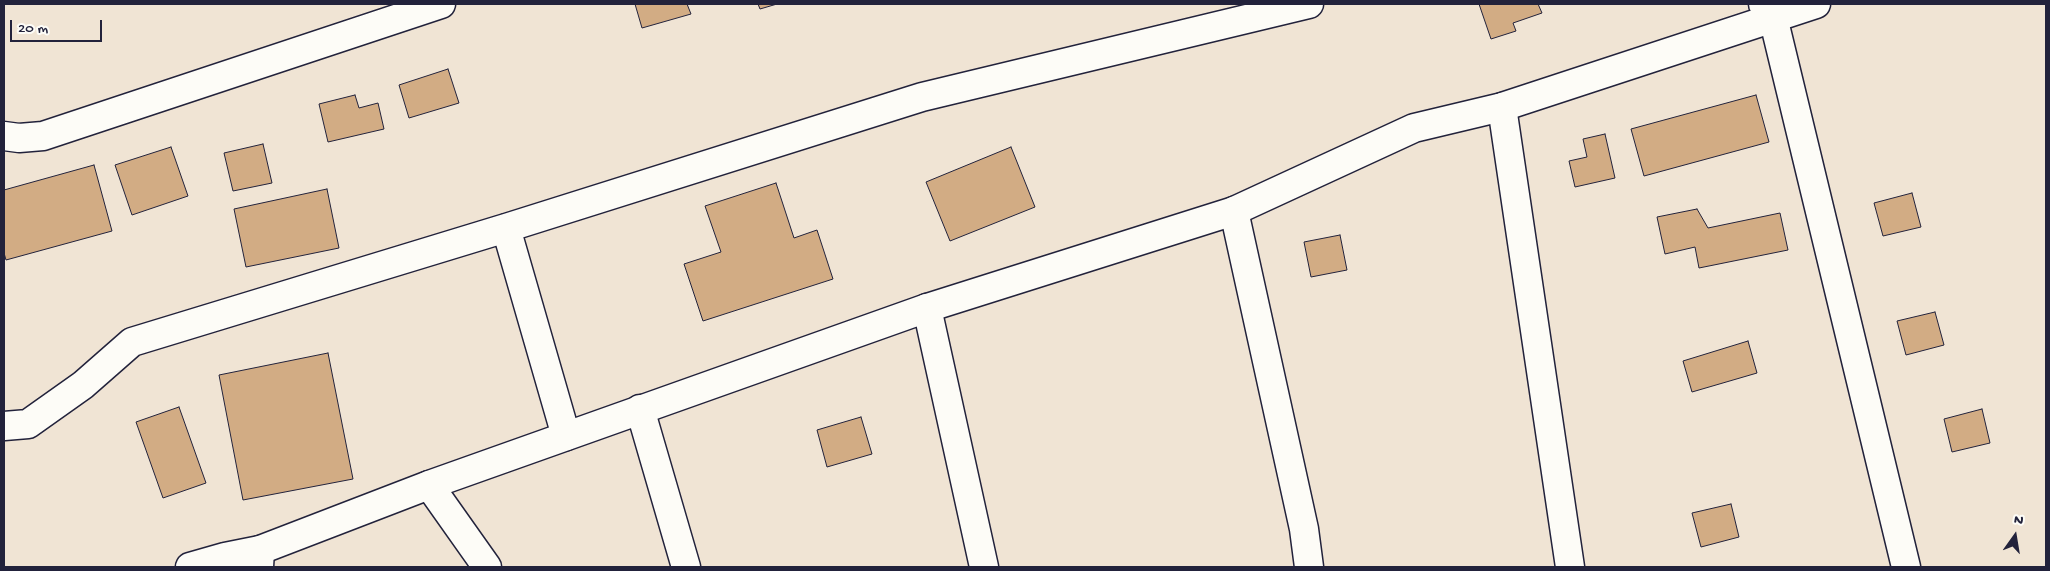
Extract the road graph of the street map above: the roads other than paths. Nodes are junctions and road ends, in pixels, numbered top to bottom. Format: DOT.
graph roads {
  1 [pos="441,4"];
  2 [pos="1309,4"];
  3 [pos="1816,4"];
  4 [pos="1768,11"];
  5 [pos="1502,107"];
  6 [pos="4,136"];
  7 [pos="1234,211"];
  8 [pos="506,228"];
  9 [pos="927,308"];
  10 [pos="640,410"];
  11 [pos="4,426"];
  12 [pos="566,436"];
  13 [pos="429,485"];
  14 [pos="259,558"];
  15 [pos="190,567"];
  16 [pos="487,567"];
  17 [pos="686,567"];
  18 [pos="984,567"];
  19 [pos="1309,567"];
  20 [pos="1570,567"];
  21 [pos="1906,567"];
  1 -- 6 [label="street"];
  2 -- 8 [label="street"];
  3 -- 4 [label="street"];
  4 -- 5 [label="street"];
  4 -- 21 [label="street"];
  5 -- 7 [label="street"];
  5 -- 20 [label="street"];
  7 -- 9 [label="street"];
  7 -- 19 [label="street"];
  8 -- 11 [label="street"];
  8 -- 12 [label="street"];
  9 -- 10 [label="street"];
  9 -- 18 [label="street"];
  10 -- 12 [label="street"];
  10 -- 17 [label="street"];
  12 -- 13 [label="street"];
  13 -- 14 [label="street"];
  13 -- 16 [label="street"];
  14 -- 15 [label="street"];
}
